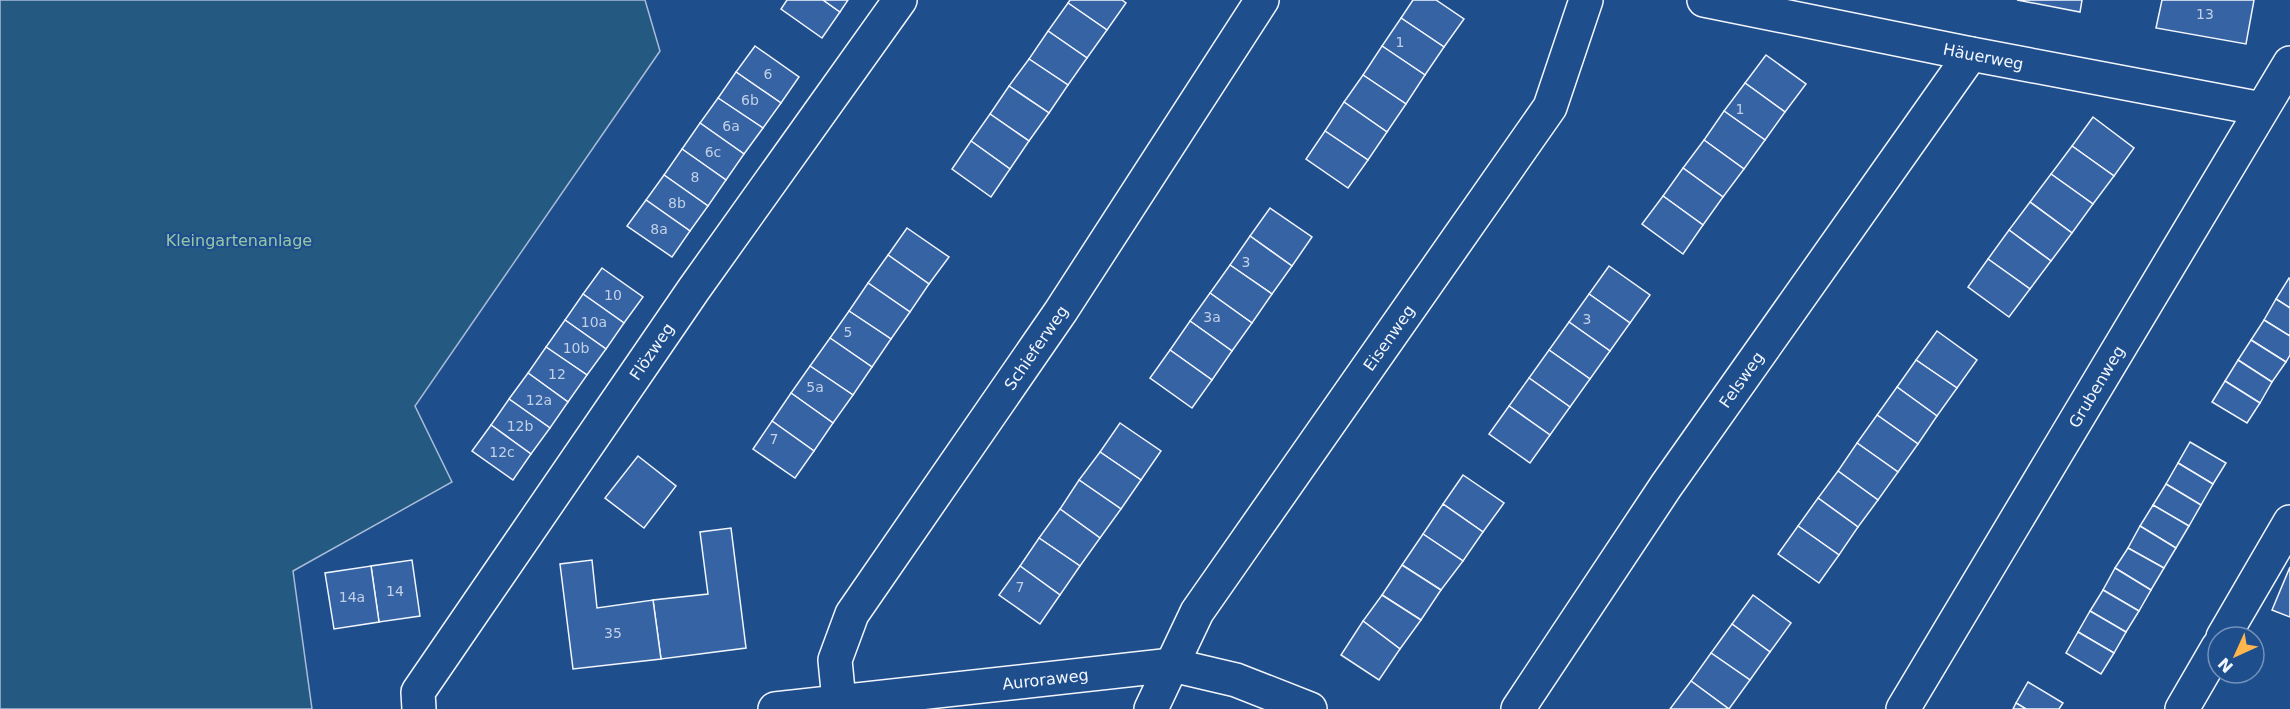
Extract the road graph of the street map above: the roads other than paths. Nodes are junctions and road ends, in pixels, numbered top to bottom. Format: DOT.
graph roads {
  1 [pos="900,0"];
  2 [pos="1262,0"];
  3 [pos="1586,0"];
  4 [pos="1704,0"];
  5 [pos="1971,54"];
  6 [pos="2290,63"];
  7 [pos="2262,109"];
  8 [pos="2290,522"];
  9 [pos="2230,625"];
  10 [pos="1172,665"];
  11 [pos="2206,667"];
  12 [pos="839,701"];
  13 [pos="419,709"];
  14 [pos="775,709"];
  15 [pos="1151,709"];
  16 [pos="1310,709"];
  17 [pos="1518,709"];
  18 [pos="1903,709"];
  19 [pos="2182,709"];
  1 -- 13 [label="street, Flözweg"];
  2 -- 12 [label="street, Schieferweg"];
  3 -- 10 [label="street, Eisenweg"];
  4 -- 5 [label="street, Häuerweg"];
  5 -- 7 [label="street, Häuerweg"];
  5 -- 17 [label="street, Felsweg"];
  6 -- 7 [label="street, Grubenweg"];
  7 -- 18 [label="street, Grubenweg"];
  8 -- 9 [label="street"];
  10 -- 12 [label="street, Auroraweg"];
  10 -- 15 [label="street, Eisenweg"];
  10 -- 16 [label="street, Auroraweg"];
  11 -- 19 [label="street"];
  12 -- 14 [label="street, Auroraweg"];
}
